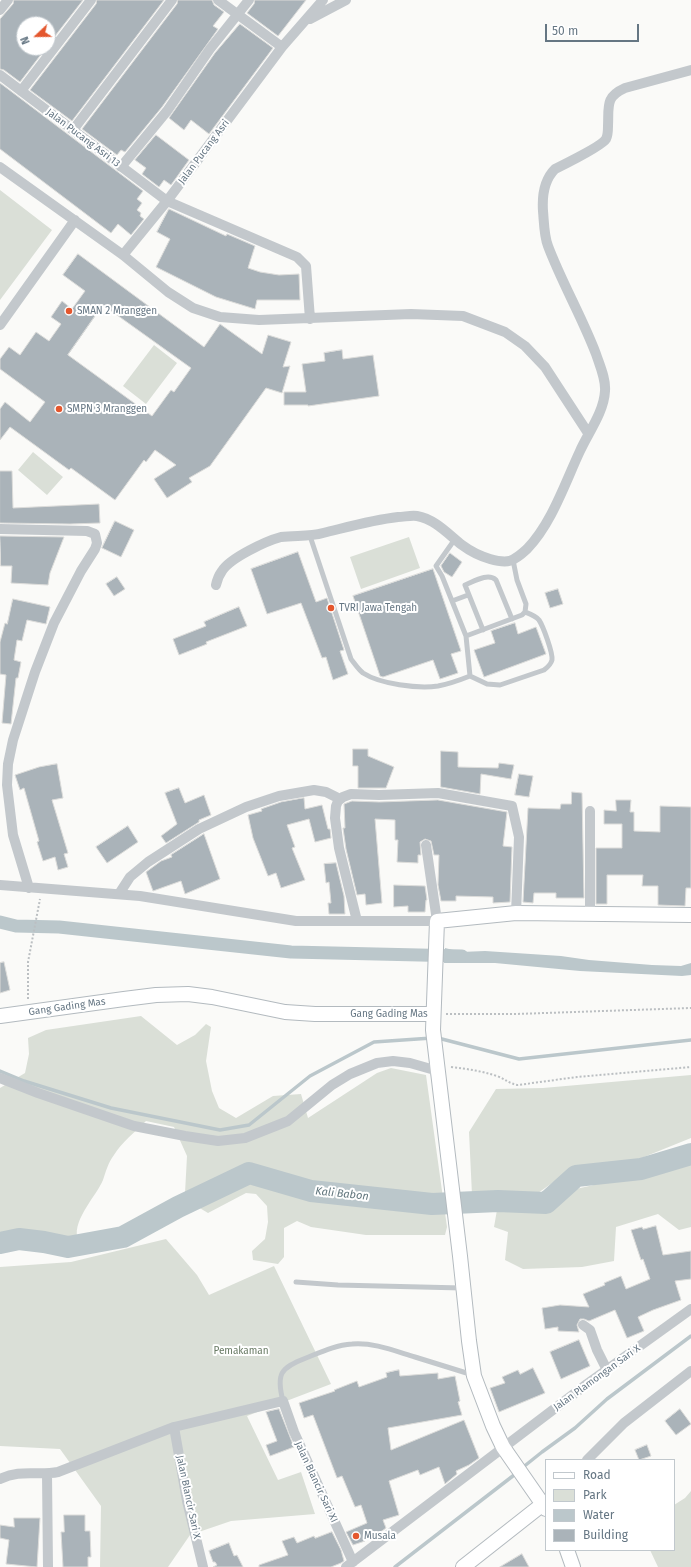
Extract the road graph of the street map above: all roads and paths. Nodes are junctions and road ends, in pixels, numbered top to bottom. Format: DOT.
graph roads {
  1 [pos="8,0"];
  2 [pos="91,0"];
  3 [pos="172,0"];
  4 [pos="218,0"];
  5 [pos="249,0"];
  6 [pos="323,0"];
  7 [pos="346,0"];
  8 [pos="0,10"];
  9 [pos="238,14"];
  10 [pos="306,21"];
  11 [pos="282,47"];
  12 [pos="691,70"];
  13 [pos="0,75"];
  14 [pos="21,91"];
  15 [pos="73,130"];
  16 [pos="0,167"];
  17 [pos="121,167"];
  18 [pos="167,201"];
  19 [pos="74,220"];
  20 [pos="124,255"];
  21 [pos="310,319"];
  22 [pos="0,325"];
  23 [pos="588,433"];
  24 [pos="0,529"];
  25 [pos="310,536"];
  26 [pos="455,539"];
  27 [pos="513,560"];
  28 [pos="216,585"];
  29 [pos="468,595"];
  30 [pos="452,601"];
  31 [pos="525,612"];
  32 [pos="512,619"];
  33 [pos="483,630"];
  34 [pos="466,636"];
  35 [pos="470,676"];
  36 [pos="5,758"];
  37 [pos="340,799"];
  38 [pos="590,811"];
  39 [pos="426,845"];
  40 [pos="0,885"];
  41 [pos="29,888"];
  42 [pos="119,894"];
  43 [pos="40,901"];
  44 [pos="516,913"];
  45 [pos="590,914"];
  46 [pos="691,915"];
  47 [pos="358,921"];
  48 [pos="437,928"];
  49 [pos="433,1008"];
  50 [pos="691,1008"];
  51 [pos="28,1012"];
  52 [pos="0,1016"];
  53 [pos="437,1064"];
  54 [pos="691,1067"];
  55 [pos="0,1078"];
  56 [pos="296,1282"];
  57 [pos="464,1288"];
  58 [pos="691,1309"];
  59 [pos="583,1325"];
  60 [pos="607,1370"];
  61 [pos="691,1371"];
  62 [pos="474,1376"];
  63 [pos="283,1401"];
  64 [pos="174,1427"];
  65 [pos="506,1452"];
  66 [pos="588,1459"];
  67 [pos="47,1474"];
  68 [pos="0,1479"];
  69 [pos="543,1501"];
  70 [pos="567,1551"];
  71 [pos="350,1564"];
  72 [pos="48,1567"];
  73 [pos="203,1567"];
  74 [pos="463,1567"];
  75 [pos="573,1567"];
  1 -- 8 [label="street"];
  2 -- 14 [label="street"];
  3 -- 15 [label="street"];
  4 -- 9 [label="street"];
  5 -- 9 [label="street"];
  6 -- 10 [label="street, Jalan Pucang Asri"];
  7 -- 10 [label="street"];
  9 -- 11 [label="street"];
  9 -- 17 [label="street"];
  10 -- 11 [label="street, Jalan Pucang Asri"];
  11 -- 18 [label="street, Jalan Pucang Asri"];
  12 -- 23 [label="street"];
  13 -- 14 [label="street, Jalan Pucang Asri 13"];
  14 -- 15 [label="street, Jalan Pucang Asri 13"];
  15 -- 17 [label="street, Jalan Pucang Asri 13"];
  16 -- 19 [label="street"];
  17 -- 18 [label="street, Jalan Pucang Asri 13"];
  18 -- 20 [label="street, Jalan Pucang Asri"];
  18 -- 21 [label="street, Jalan Pucang Asri 13"];
  19 -- 20 [label="street"];
  19 -- 22 [label="street"];
  20 -- 21 [label="street"];
  21 -- 23 [label="street"];
  23 -- 27 [label="street"];
  24 -- 36 [label="street"];
  25 -- 26 [label="street"];
  25 -- 28 [label="street"];
  25 -- 35 [label="lane"];
  26 -- 27 [label="street"];
  26 -- 30 [label="lane"];
  27 -- 31 [label="lane"];
  29 -- 30 [label="lane"];
  29 -- 32 [label="lane"];
  29 -- 33 [label="lane"];
  30 -- 34 [label="lane"];
  31 -- 32 [label="lane"];
  31 -- 35 [label="lane"];
  32 -- 33 [label="lane"];
  33 -- 34 [label="lane"];
  34 -- 35 [label="lane"];
  36 -- 41 [label="street"];
  37 -- 42 [label="street"];
  37 -- 44 [label="street"];
  37 -- 47 [label="street"];
  38 -- 45 [label="street"];
  39 -- 48 [label="street"];
  40 -- 41 [label="street"];
  41 -- 42 [label="street"];
  42 -- 47 [label="street"];
  43 -- 51 [label="path"];
  44 -- 45 [label="main road"];
  44 -- 48 [label="main road"];
  45 -- 46 [label="main road"];
  47 -- 48 [label="street"];
  48 -- 49 [label="main road, Gang Gading Mas"];
  49 -- 50 [label="path"];
  49 -- 51 [label="main road, Gang Gading Mas"];
  49 -- 53 [label="main road"];
  51 -- 52 [label="main road, Gang Gading Mas"];
  53 -- 54 [label="path"];
  53 -- 55 [label="street"];
  53 -- 57 [label="main road"];
  56 -- 57 [label="lane"];
  57 -- 62 [label="main road"];
  58 -- 60 [label="street, Jalan Plamongan Sari X"];
  59 -- 60 [label="street"];
  60 -- 65 [label="street, Jalan Plamongan Sari X"];
  61 -- 66 [label="street"];
  62 -- 63 [label="lane"];
  62 -- 65 [label="main road"];
  63 -- 64 [label="street"];
  63 -- 71 [label="street, Jalan Blancir Sari XI"];
  64 -- 67 [label="street"];
  64 -- 73 [label="street, Jalan Blancir Sari X"];
  65 -- 69 [label="main road"];
  65 -- 71 [label="street, Jalan Plamongan Sari X"];
  67 -- 68 [label="street"];
  67 -- 72 [label="street"];
  69 -- 74 [label="main road"];
  70 -- 75 [label="main road"];
}
